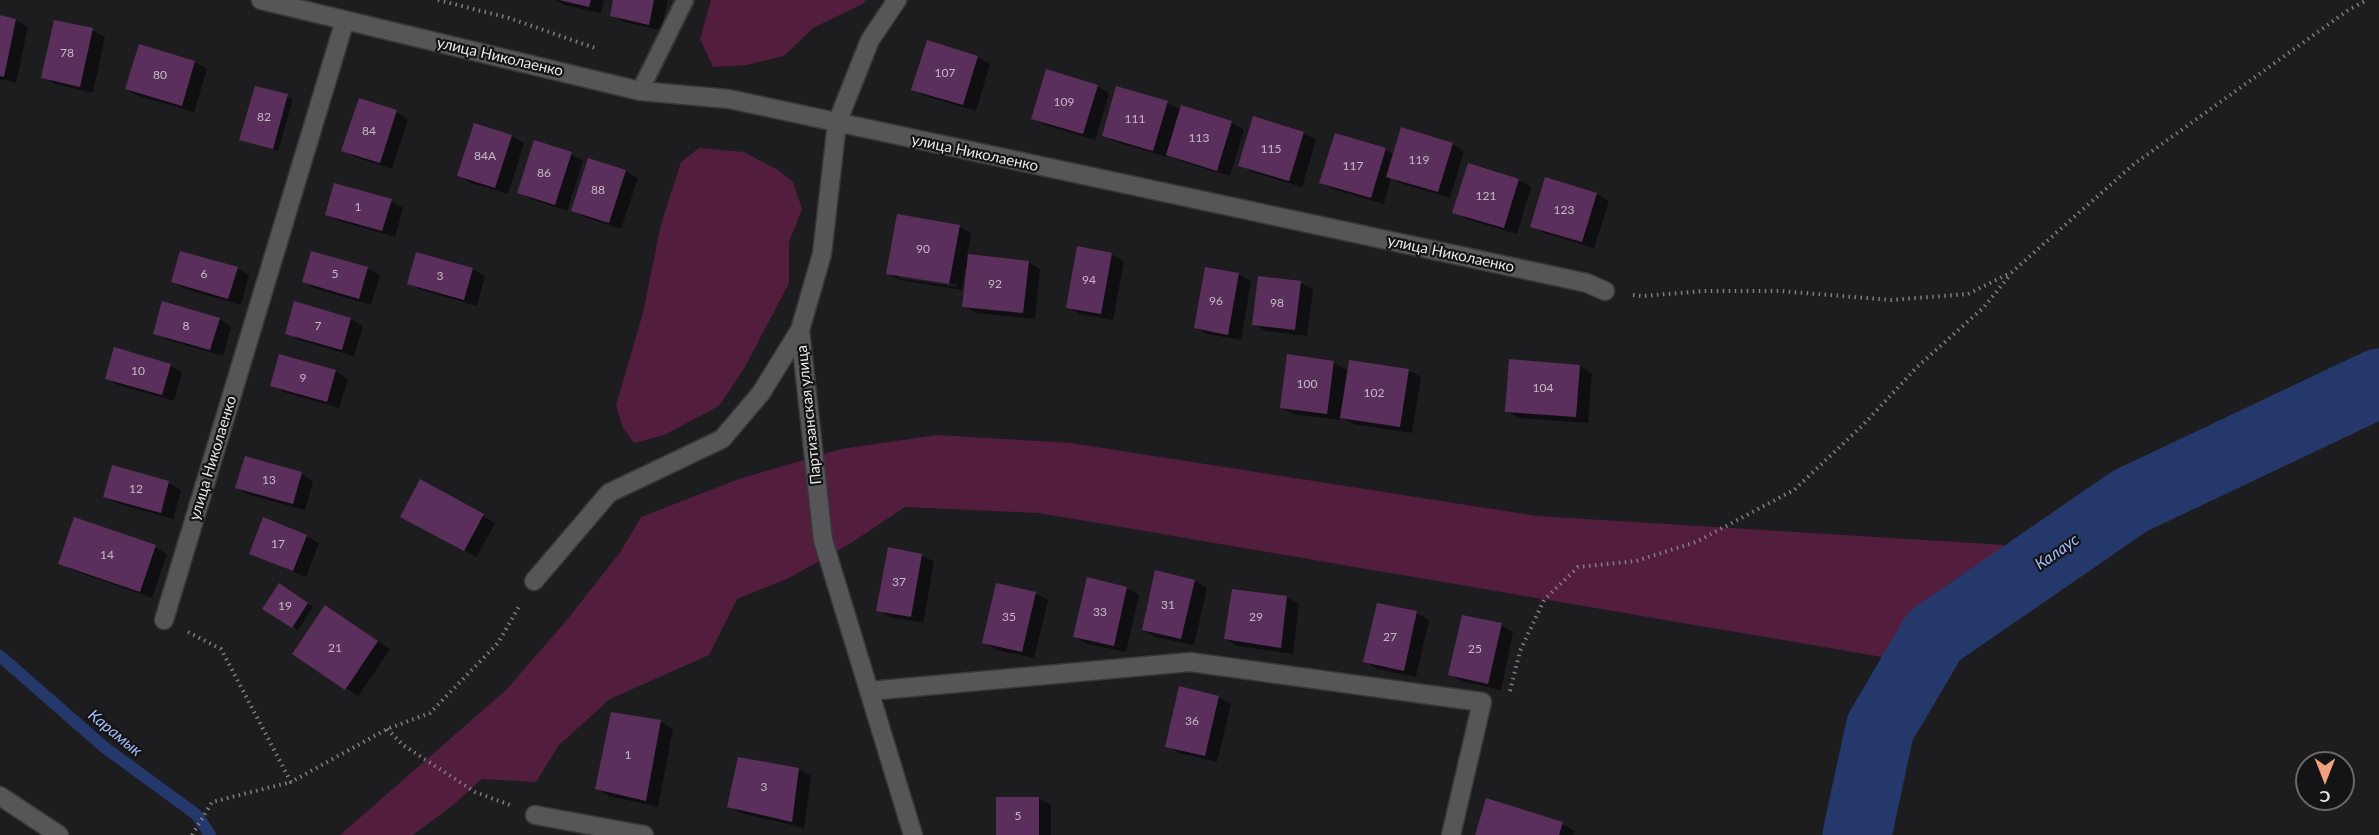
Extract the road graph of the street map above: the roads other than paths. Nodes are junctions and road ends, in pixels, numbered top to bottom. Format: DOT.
graph roads {
  1 [pos="261,0"];
  2 [pos="685,0"];
  3 [pos="897,0"];
  4 [pos="345,20"];
  5 [pos="640,91"];
  6 [pos="837,123"];
  7 [pos="1605,291"];
  8 [pos="800,330"];
  9 [pos="534,581"];
  10 [pos="164,620"];
  11 [pos="869,692"];
  12 [pos="0,796"];
  13 [pos="535,815"];
  14 [pos="59,835"];
  15 [pos="644,835"];
  16 [pos="913,835"];
  17 [pos="1451,835"];
  1 -- 4 [label="street, улица Николаенко"];
  2 -- 5 [label="lane"];
  3 -- 6 [label="street, Партизанская улица"];
  4 -- 5 [label="street, улица Николаенко"];
  4 -- 10 [label="street, улица Николаенко"];
  5 -- 6 [label="street, улица Николаенко"];
  6 -- 7 [label="street, улица Николаенко"];
  6 -- 8 [label="street, Партизанская улица"];
  8 -- 9 [label="street"];
  8 -- 11 [label="street, Партизанская улица"];
  11 -- 16 [label="street, Партизанская улица"];
  11 -- 17 [label="street"];
  12 -- 14 [label="street"];
  13 -- 15 [label="street"];
}
